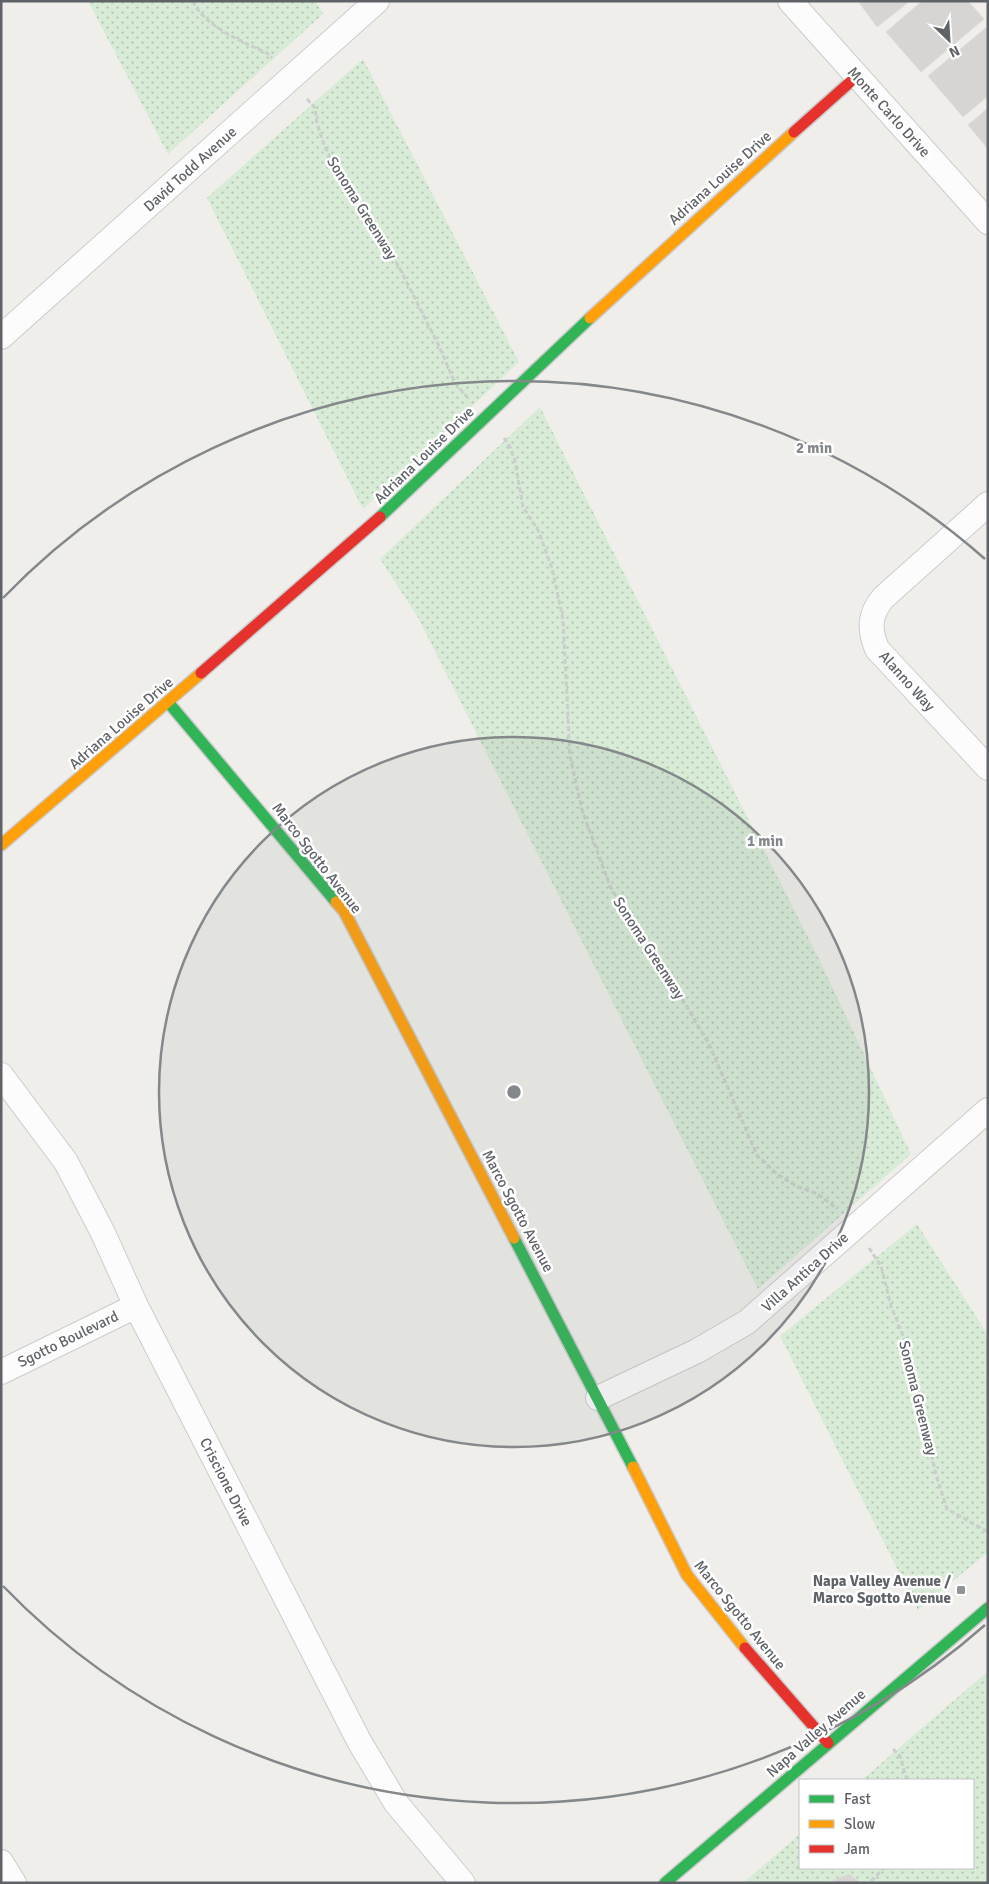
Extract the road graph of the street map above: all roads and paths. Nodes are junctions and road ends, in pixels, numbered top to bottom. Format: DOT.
graph roads {
  1 [pos="193,1"];
  2 [pos="377,1"];
  3 [pos="790,1"];
  4 [pos="857,76"];
  5 [pos="282,86"];
  6 [pos="988,222"];
  7 [pos="1,337"];
  8 [pos="471,402"];
  9 [pos="499,432"];
  10 [pos="988,504"];
  11 [pos="168,702"];
  12 [pos="988,768"];
  13 [pos="1,846"];
  14 [pos="1,1075"];
  15 [pos="988,1110"];
  16 [pos="840,1214"];
  17 [pos="868,1246"];
  18 [pos="136,1306"];
  19 [pos="1,1372"];
  20 [pos="598,1398"];
  21 [pos="988,1532"];
  22 [pos="988,1608"];
  23 [pos="828,1743"];
  24 [pos="893,1749"];
  25 [pos="907,1779"];
  26 [pos="1,1862"];
  27 [pos="883,1869"];
  28 [pos="869,1876"];
  29 [pos="872,1882"];
  30 [pos="14,1883"];
  31 [pos="463,1883"];
  32 [pos="666,1883"];
  1 -- 5 [label="path"];
  2 -- 5 [label="street, David Todd Avenue"];
  3 -- 4 [label="street, Monte Carlo Drive"];
  4 -- 6 [label="street, Monte Carlo Drive"];
  4 -- 11 [label="street, Adriana Louise Drive"];
  5 -- 7 [label="street, David Todd Avenue"];
  5 -- 8 [label="path, Sonoma Greenway"];
  9 -- 16 [label="path, Sonoma Greenway"];
  10 -- 12 [label="street, Alanno Way"];
  11 -- 13 [label="street, Adriana Louise Drive"];
  11 -- 20 [label="street, Marco Sgotto Avenue"];
  14 -- 18 [label="street, Criscione Drive"];
  15 -- 20 [label="street, Villa Antica Drive"];
  17 -- 21 [label="path, Sonoma Greenway"];
  18 -- 19 [label="street, Sgotto Boulevard"];
  18 -- 31 [label="street, Criscione Drive"];
  20 -- 23 [label="street, Marco Sgotto Avenue"];
  22 -- 23 [label="street, Napa Valley Avenue"];
  23 -- 32 [label="street, Napa Valley Avenue"];
  24 -- 25 [label="path"];
  26 -- 30 [label="street"];
  27 -- 29 [label="path"];
  28 -- 29 [label="path"];
}
